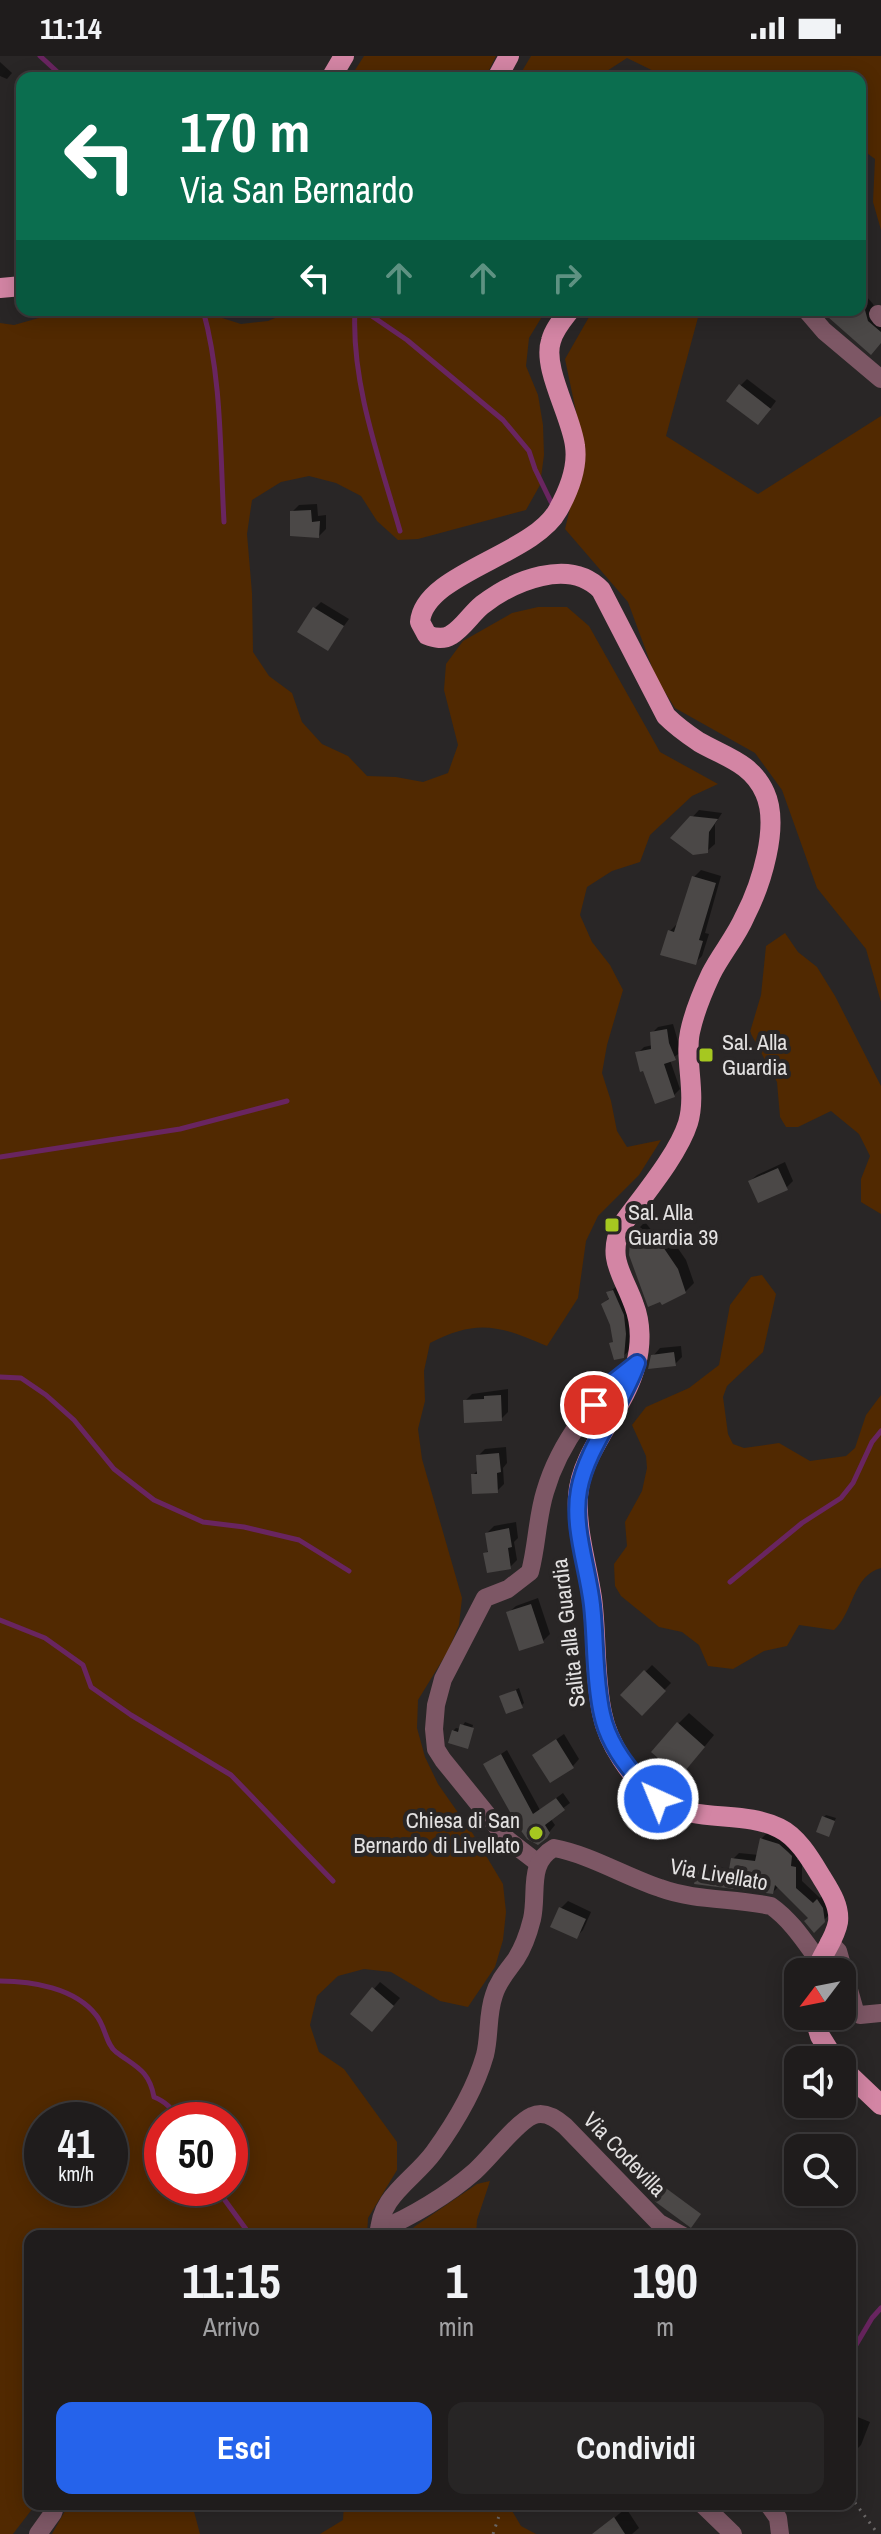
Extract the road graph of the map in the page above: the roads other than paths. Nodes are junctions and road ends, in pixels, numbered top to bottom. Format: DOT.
graph roads {
  1 [pos="565,316"];
  2 [pos="811,316"];
  3 [pos="881,379"];
  4 [pos="637,1363"];
  5 [pos="538,1863"];
  6 [pos="829,1942"];
  7 [pos="814,1958"];
  8 [pos="822,1958"];
  9 [pos="881,2013"];
  10 [pos="856,2081"];
  11 [pos="881,2105"];
  12 [pos="379,2230"];
  13 [pos="384,2230"];
  14 [pos="672,2230"];
  15 [pos="54,2510"];
  16 [pos="708,2510"];
  17 [pos="772,2510"];
  18 [pos="38,2534"];
  19 [pos="733,2534"];
  20 [pos="780,2534"];
  1 -- 4 [label="main road, Salita alla Guardia"];
  2 -- 3 [label="street"];
  4 -- 5 [label="street"];
  4 -- 6 [label="main road, Salita alla Guardia"];
  5 -- 7 [label="street, Via Livellato"];
  5 -- 12 [label="street"];
  6 -- 8 [label="main road, Salita alla Guardia"];
  6 -- 9 [label="street"];
  10 -- 11 [label="main road"];
  13 -- 14 [label="street, Via Codevilla"];
  15 -- 18 [label="street"];
  16 -- 19 [label="street"];
  17 -- 20 [label="street"];
}
